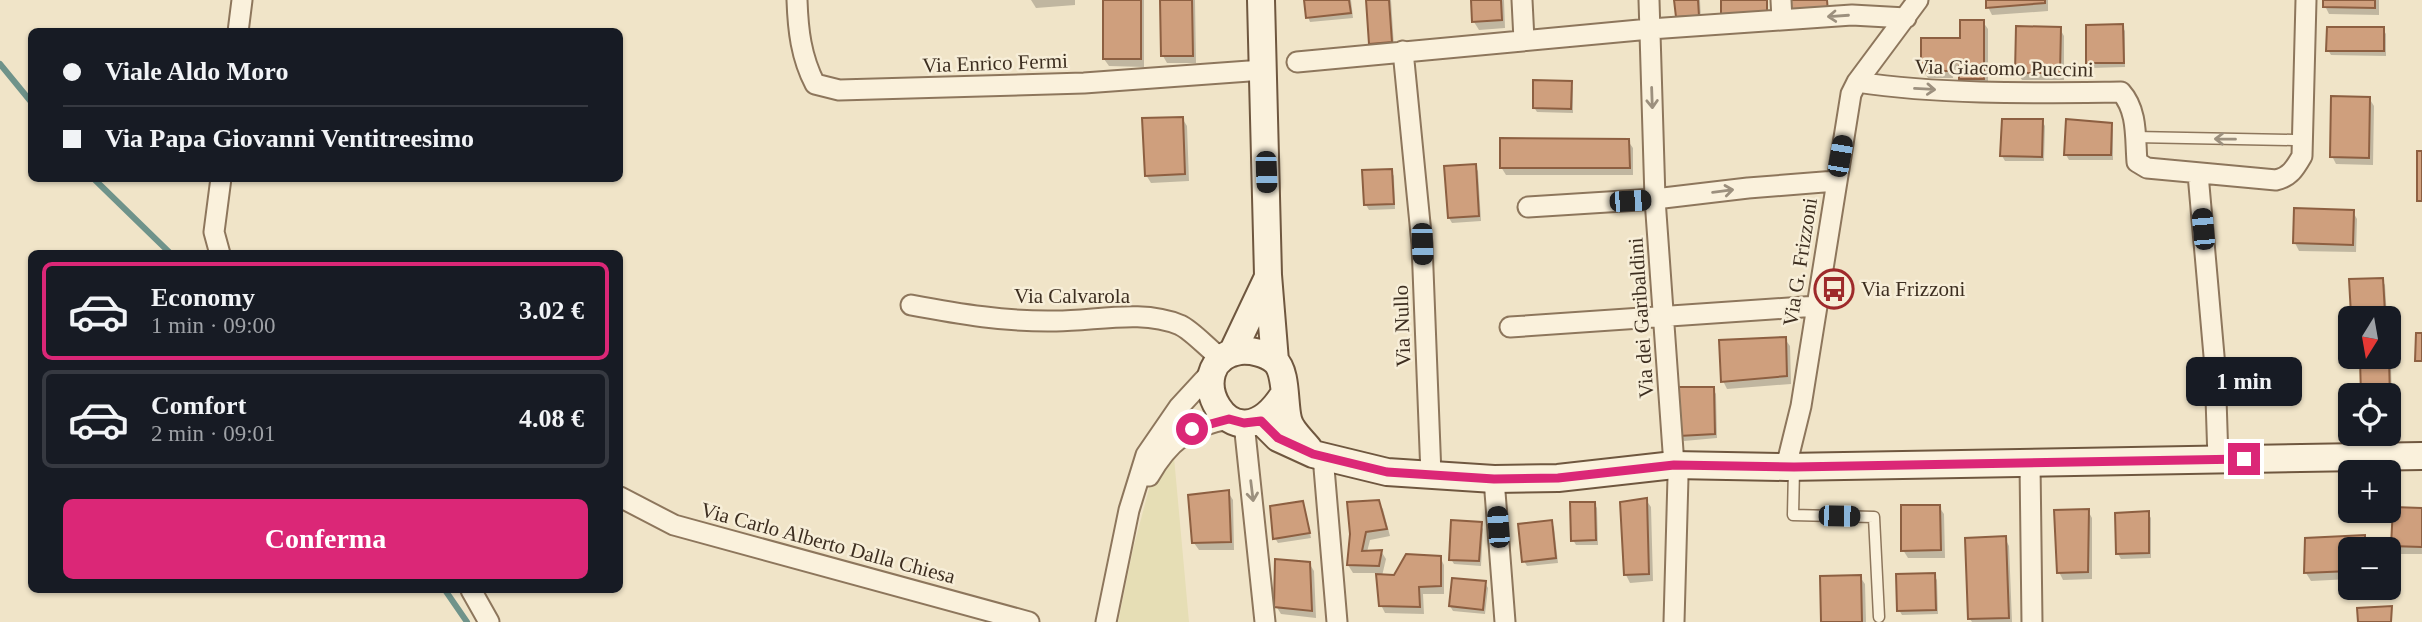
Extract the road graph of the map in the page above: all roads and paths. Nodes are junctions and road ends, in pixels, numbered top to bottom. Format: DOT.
graph roads {
  1 [pos="242,0"];
  2 [pos="797,0"];
  3 [pos="1261,0"];
  4 [pos="1522,0"];
  5 [pos="1648,0"];
  6 [pos="1781,0"];
  7 [pos="1918,0"];
  8 [pos="2306,0"];
  9 [pos="1906,18"];
  10 [pos="1782,20"];
  11 [pos="238,28"];
  12 [pos="1650,29"];
  13 [pos="1524,40"];
  14 [pos="1403,51"];
  15 [pos="1297,62"];
  16 [pos="1263,70"];
  17 [pos="1857,82"];
  18 [pos="2134,127"];
  19 [pos="2297,140"];
  20 [pos="2198,174"];
  21 [pos="1836,181"];
  22 [pos="220,182"];
  23 [pos="1655,199"];
  24 [pos="1528,206"];
  25 [pos="219,250"];
  26 [pos="1268,275"];
  27 [pos="911,305"];
  28 [pos="1817,306"];
  29 [pos="1664,316"];
  30 [pos="1510,327"];
  31 [pos="1223,360"];
  32 [pos="1275,361"];
  33 [pos="1284,394"];
  34 [pos="1245,421"];
  35 [pos="1318,455"];
  36 [pos="2422,456"];
  37 [pos="2218,460"];
  38 [pos="2030,463"];
  39 [pos="1674,465"];
  40 [pos="1790,467"];
  41 [pos="1431,475"];
  42 [pos="1494,479"];
  43 [pos="623,499"];
  44 [pos="1129,510"];
  45 [pos="473,593"];
  46 [pos="1879,617"];
  47 [pos="489,622"];
  48 [pos="1029,622"];
  49 [pos="1106,622"];
  50 [pos="1265,622"];
  51 [pos="1337,622"];
  52 [pos="1505,622"];
  53 [pos="1674,622"];
  54 [pos="2032,622"];
  1 -- 11 [label="street"];
  2 -- 16 [label="street, Via Enrico Fermi"];
  3 -- 16 [label="street"];
  4 -- 13 [label="street"];
  5 -- 12 [label="street, Via dei Garibaldini"];
  6 -- 10 [label="street"];
  7 -- 9 [label="street, Via G. Frizzoni"];
  8 -- 19 [label="street"];
  9 -- 10 [label="street, one-way"];
  9 -- 17 [label="street, Via G. Frizzoni"];
  10 -- 12 [label="street"];
  12 -- 13 [label="street"];
  12 -- 23 [label="street, Via dei Garibaldini, one-way"];
  13 -- 14 [label="street"];
  14 -- 15 [label="street"];
  14 -- 41 [label="street, Via Nullo"];
  16 -- 26 [label="street"];
  17 -- 18 [label="street, Via Giacomo Puccini, one-way"];
  17 -- 21 [label="street, Via G. Frizzoni"];
  19 -- 18 [label="lane, one-way"];
  18 -- 20 [label="street, Via Giacomo Puccini"];
  19 -- 20 [label="street"];
  20 -- 37 [label="street"];
  23 -- 21 [label="street, one-way"];
  21 -- 28 [label="street, Via G. Frizzoni"];
  22 -- 25 [label="street"];
  23 -- 24 [label="street"];
  23 -- 29 [label="street, Via dei Garibaldini"];
  26 -- 31 [label="street"];
  26 -- 32 [label="street"];
  27 -- 31 [label="street, Via Calvarola"];
  28 -- 29 [label="street"];
  28 -- 40 [label="street, Via G. Frizzoni"];
  29 -- 30 [label="street"];
  29 -- 39 [label="street, Via dei Garibaldini"];
  31 -- 32 [label="street"];
  31 -- 34 [label="street"];
  31 -- 44 [label="street"];
  32 -- 33 [label="street"];
  33 -- 34 [label="street"];
  33 -- 35 [label="street"];
  34 -- 35 [label="street"];
  34 -- 44 [label="street"];
  34 -- 50 [label="street, one-way"];
  35 -- 41 [label="street"];
  35 -- 51 [label="street"];
  36 -- 37 [label="street"];
  37 -- 38 [label="street"];
  38 -- 40 [label="street"];
  38 -- 54 [label="street"];
  39 -- 40 [label="street"];
  39 -- 42 [label="street"];
  39 -- 53 [label="street, Via dei Garibaldini"];
  40 -- 46 [label="lane"];
  41 -- 42 [label="street"];
  42 -- 52 [label="street"];
  43 -- 48 [label="street, Via Carlo Alberto Dalla Chiesa"];
  44 -- 49 [label="street"];
  45 -- 47 [label="street"];
}
